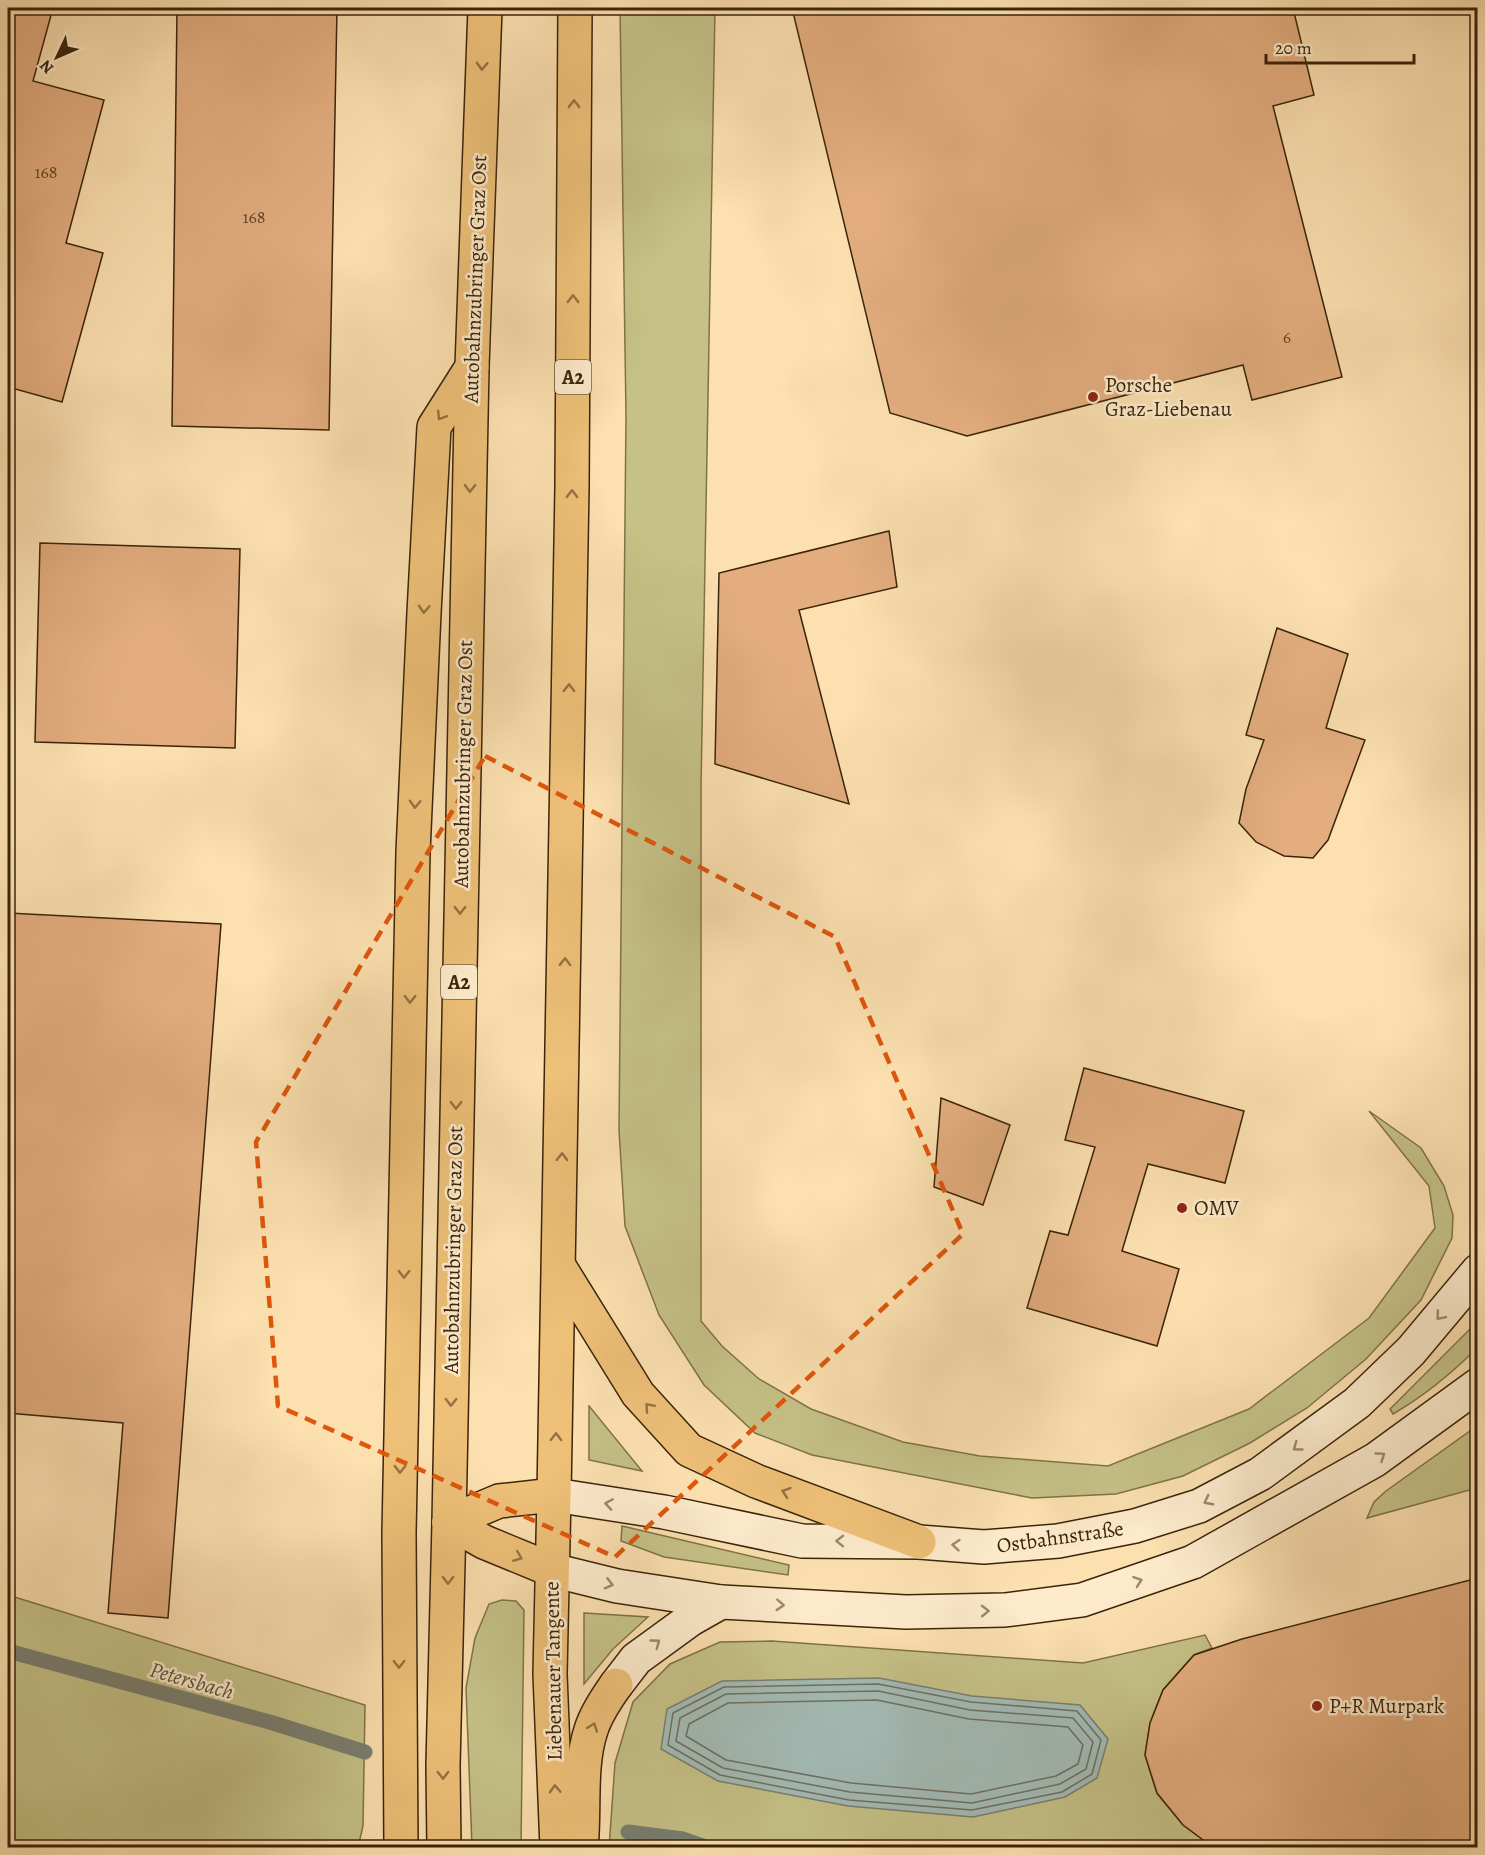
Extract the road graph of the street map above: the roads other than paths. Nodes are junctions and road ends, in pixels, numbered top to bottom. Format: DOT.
graph roads {
  1 [pos="485,8"];
  2 [pos="575,8"];
  3 [pos="472,367"];
  4 [pos="560,1268"];
  5 [pos="1478,1271"];
  6 [pos="1478,1385"];
  7 [pos="555,1495"];
  8 [pos="449,1522"];
  9 [pos="920,1542"];
  10 [pos="552,1570"];
  11 [pos="721,1602"];
  12 [pos="401,1848"];
  13 [pos="444,1848"];
  14 [pos="557,1848"];
  15 [pos="581,1848"];
  1 -- 3 [label="main road, Autobahnzubringer Graz Ost / A2, one-way"];
  4 -- 2 [label="main road, A2, one-way"];
  3 -- 8 [label="main road, Autobahnzubringer Graz Ost / A2, one-way"];
  3 -- 12 [label="main road, one-way"];
  7 -- 4 [label="main road, A2, one-way"];
  9 -- 4 [label="main road, one-way"];
  5 -- 9 [label="main road, Ostbahnstraße, one-way"];
  11 -- 6 [label="main road, one-way"];
  7 -- 8 [label="main road"];
  9 -- 7 [label="main road, Ostbahnstraße, one-way"];
  7 -- 10 [label="main road, Liebenauer Tangente"];
  8 -- 10 [label="main road, one-way"];
  8 -- 13 [label="main road, one-way"];
  10 -- 11 [label="main road, one-way"];
  14 -- 10 [label="main road, Liebenauer Tangente, one-way"];
  15 -- 11 [label="main road, one-way"];
}
